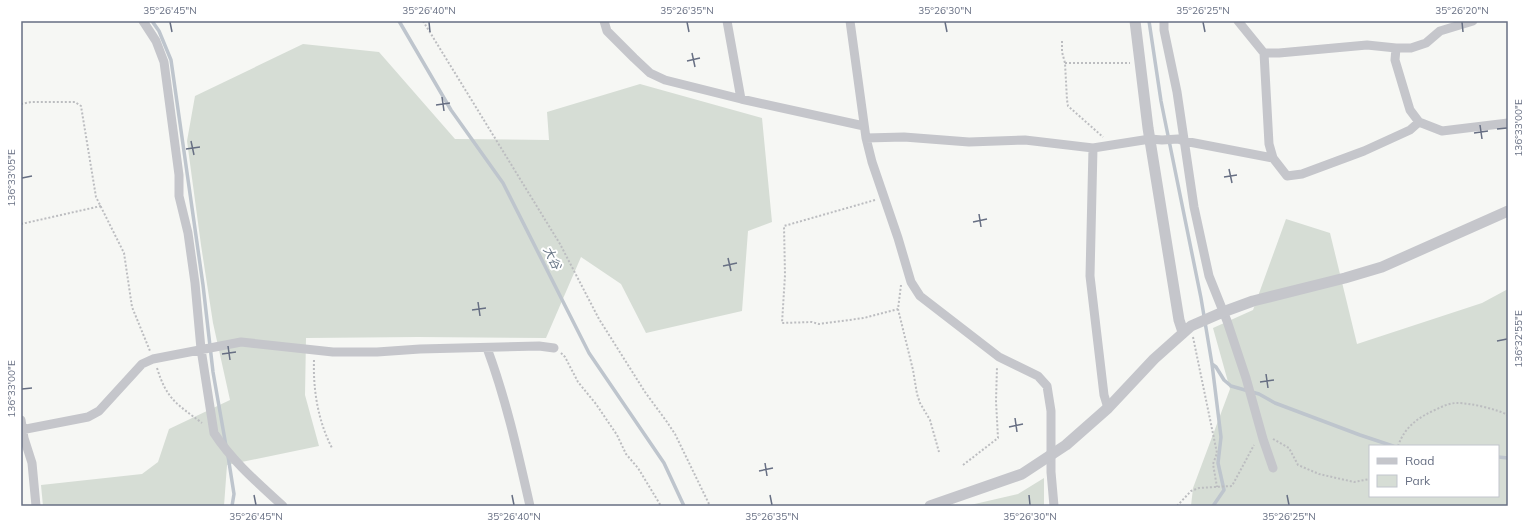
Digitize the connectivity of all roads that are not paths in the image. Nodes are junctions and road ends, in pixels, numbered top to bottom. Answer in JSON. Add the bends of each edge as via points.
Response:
{"nodes":[{"id":1,"x":143,"y":21,"type":"edge"},
{"id":2,"x":604,"y":21,"type":"edge"},
{"id":3,"x":727,"y":21,"type":"edge"},
{"id":4,"x":850,"y":21,"type":"edge"},
{"id":5,"x":1135,"y":21,"type":"edge"},
{"id":6,"x":1164,"y":21,"type":"edge"},
{"id":7,"x":1238,"y":21,"type":"edge"},
{"id":8,"x":1473,"y":21,"type":"edge"},
{"id":9,"x":1396,"y":48,"type":"junction"},
{"id":10,"x":1264,"y":53,"type":"junction"},
{"id":11,"x":741,"y":99,"type":"junction"},
{"id":12,"x":1419,"y":122,"type":"junction"},
{"id":13,"x":1508,"y":123,"type":"edge"},
{"id":14,"x":864,"y":126,"type":"junction"},
{"id":15,"x":866,"y":138,"type":"junction"},
{"id":16,"x":1150,"y":139,"type":"junction"},
{"id":17,"x":1184,"y":141,"type":"junction"},
{"id":18,"x":1093,"y":148,"type":"junction"},
{"id":19,"x":1273,"y":158,"type":"junction"},
{"id":20,"x":1508,"y":211,"type":"edge"},
{"id":21,"x":1223,"y":312,"type":"junction"},
{"id":22,"x":1187,"y":329,"type":"junction"},
{"id":23,"x":487,"y":348,"type":"junction"},
{"id":24,"x":554,"y":348,"type":"road end"},
{"id":25,"x":201,"y":349,"type":"junction"},
{"id":26,"x":1108,"y":408,"type":"junction"},
{"id":27,"x":21,"y":420,"type":"edge"},
{"id":28,"x":22,"y":430,"type":"edge"},
{"id":29,"x":1052,"y":454,"type":"junction"},
{"id":30,"x":1273,"y":468,"type":"dead end"},
{"id":31,"x":36,"y":506,"type":"edge"},
{"id":32,"x":283,"y":506,"type":"edge"},
{"id":33,"x":530,"y":506,"type":"edge"},
{"id":34,"x":930,"y":506,"type":"edge"},
{"id":35,"x":1054,"y":506,"type":"edge"}],
"edges":[{"from":1,"to":25,"type":"street","via":[[156,41],[164,62],[180,196],[195,283]]},
{"from":2,"to":11,"type":"street","via":[[607,31],[650,73],[665,80]]},
{"from":3,"to":11,"type":"street"},
{"from":4,"to":14,"type":"street"},
{"from":5,"to":16,"type":"street"},
{"from":6,"to":17,"type":"street"},
{"from":7,"to":10,"type":"street"},
{"from":8,"to":9,"type":"street","via":[[1440,31],[1426,42],[1411,48]]},
{"from":9,"to":10,"type":"street","via":[[1367,45]]},
{"from":9,"to":12,"type":"street","via":[[1395,60],[1410,110]]},
{"from":10,"to":19,"type":"street","via":[[1269,144]]},
{"from":11,"to":14,"type":"street"},
{"from":12,"to":13,"type":"street","via":[[1442,131]]},
{"from":12,"to":19,"type":"street","via":[[1410,130],[1364,151],[1302,174],[1287,176]]},
{"from":14,"to":15,"type":"street"},
{"from":15,"to":18,"type":"street","via":[[904,137],[969,142],[1025,140]]},
{"from":15,"to":29,"type":"street","via":[[911,282],[920,296],[999,357],[1038,376],[1047,386],[1051,411]]},
{"from":16,"to":17,"type":"street"},
{"from":16,"to":18,"type":"street"},
{"from":16,"to":22,"type":"street","via":[[1179,320]]},
{"from":17,"to":19,"type":"street"},
{"from":17,"to":21,"type":"street","via":[[1194,207],[1209,276]]},
{"from":18,"to":26,"type":"street","via":[[1090,276],[1104,396]]},
{"from":20,"to":21,"type":"street","via":[[1382,267],[1253,301]]},
{"from":21,"to":22,"type":"street"},
{"from":21,"to":30,"type":"street"},
{"from":22,"to":26,"type":"street","via":[[1154,359]]},
{"from":23,"to":24,"type":"street"},
{"from":23,"to":25,"type":"street","via":[[333,352],[241,342]]},
{"from":23,"to":33,"type":"street","via":[[520,459]]},
{"from":25,"to":28,"type":"street","via":[[142,364],[99,411],[88,417]]},
{"from":25,"to":32,"type":"street","via":[[214,430],[221,444],[252,478]]},
{"from":26,"to":29,"type":"street"},
{"from":27,"to":28,"type":"street"},
{"from":28,"to":31,"type":"street","via":[[32,463]]},
{"from":29,"to":34,"type":"street","via":[[1022,474]]},
{"from":29,"to":35,"type":"street"}]}
